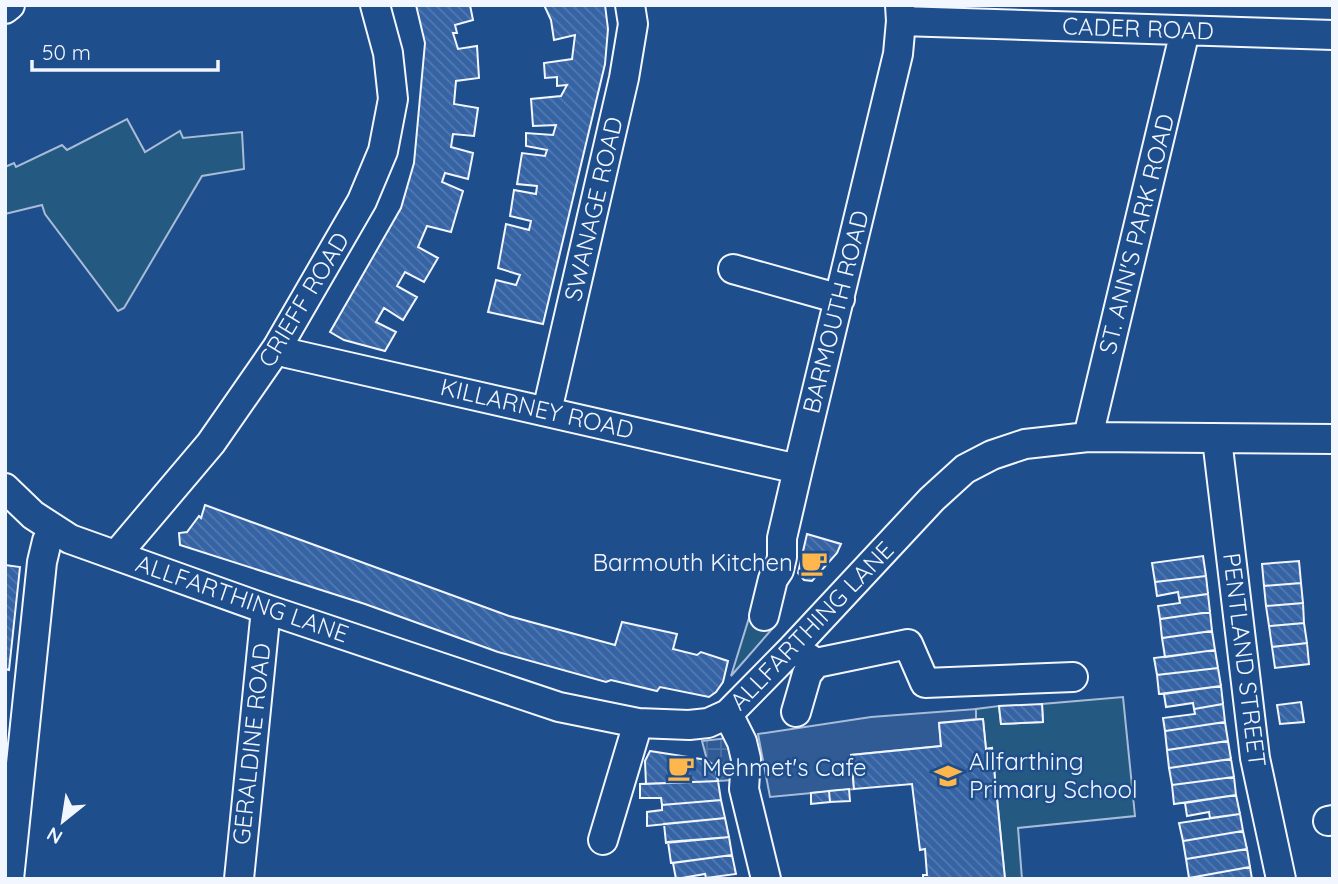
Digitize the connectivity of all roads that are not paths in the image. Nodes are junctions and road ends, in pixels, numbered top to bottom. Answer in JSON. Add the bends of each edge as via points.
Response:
{"nodes":[{"id":1,"x":10,"y":5,"type":"edge"},
{"id":2,"x":375,"y":5,"type":"edge"},
{"id":3,"x":630,"y":5,"type":"edge"},
{"id":4,"x":5,"y":9,"type":"edge"},
{"id":5,"x":901,"y":13,"type":"edge"},
{"id":6,"x":1170,"y":22,"type":"edge"},
{"id":7,"x":1333,"y":35,"type":"edge"},
{"id":8,"x":733,"y":269,"type":"dead end"},
{"id":9,"x":839,"y":299,"type":"junction"},
{"id":10,"x":277,"y":348,"type":"junction"},
{"id":11,"x":547,"y":411,"type":"junction"},
{"id":12,"x":1088,"y":437,"type":"junction"},
{"id":13,"x":1216,"y":439,"type":"junction"},
{"id":14,"x":1333,"y":439,"type":"edge"},
{"id":15,"x":798,"y":469,"type":"junction"},
{"id":16,"x":6,"y":490,"type":"edge"},
{"id":17,"x":53,"y":529,"type":"junction"},
{"id":18,"x":118,"y":556,"type":"junction"},
{"id":19,"x":266,"y":609,"type":"junction"},
{"id":20,"x":764,"y":617,"type":"dead end"},
{"id":21,"x":804,"y":655,"type":"junction"},
{"id":22,"x":1073,"y":677,"type":"dead end"},
{"id":23,"x":796,"y":712,"type":"dead end"},
{"id":24,"x":728,"y":714,"type":"junction"},
{"id":25,"x":638,"y":723,"type":"junction"},
{"id":26,"x":12,"y":788,"type":"edge"},
{"id":27,"x":603,"y":840,"type":"dead end"},
{"id":28,"x":9,"y":879,"type":"edge"},
{"id":29,"x":239,"y":879,"type":"edge"},
{"id":30,"x":766,"y":879,"type":"edge"},
{"id":31,"x":1281,"y":879,"type":"edge"}],
"edges":[{"from":1,"to":4,"type":"street"},
{"from":2,"to":10,"type":"street","name":"CRIEFF ROAD","via":[[388,53],[393,99],[383,151],[362,201]]},
{"from":3,"to":11,"type":"street","name":"SWANAGE ROAD","via":[[633,24],[624,78]]},
{"from":5,"to":6,"type":"street","name":"CADER ROAD"},
{"from":5,"to":9,"type":"street","name":"BARMOUTH ROAD","via":[[898,54]]},
{"from":6,"to":7,"type":"street","name":"CADER ROAD"},
{"from":6,"to":12,"type":"street","name":"ST. ANN'S PARK ROAD"},
{"from":8,"to":9,"type":"street"},
{"from":9,"to":15,"type":"street","name":"BARMOUTH ROAD"},
{"from":10,"to":11,"type":"street","name":"KILLARNEY ROAD"},
{"from":10,"to":18,"type":"street","name":"CRIEFF ROAD","via":[[211,443]]},
{"from":11,"to":15,"type":"street","name":"KILLARNEY ROAD"},
{"from":12,"to":13,"type":"street","name":"ALLFARTHING LANE"},
{"from":12,"to":21,"type":"street","name":"ALLFARTHING LANE","via":[[1025,444],[965,469],[932,499]]},
{"from":13,"to":14,"type":"street","name":"ALLFARTHING LANE"},
{"from":13,"to":31,"type":"street","name":"PENTLAND STREET","via":[[1255,758]]},
{"from":15,"to":20,"type":"street","name":"BARMOUTH ROAD","via":[[782,557]]},
{"from":16,"to":17,"type":"street","name":"ALLFARTHING LANE"},
{"from":17,"to":18,"type":"street","name":"ALLFARTHING LANE"},
{"from":17,"to":26,"type":"street","via":[[42,562]]},
{"from":18,"to":19,"type":"street","name":"ALLFARTHING LANE"},
{"from":19,"to":25,"type":"street","name":"ALLFARTHING LANE","via":[[559,707]]},
{"from":19,"to":29,"type":"street","name":"GERALDINE ROAD"},
{"from":21,"to":22,"type":"street","via":[[908,645],[925,683]]},
{"from":21,"to":23,"type":"street","via":[[807,674]]},
{"from":21,"to":24,"type":"street","name":"ALLFARTHING LANE"},
{"from":24,"to":25,"type":"street","name":"ALLFARTHING LANE","via":[[690,725]]},
{"from":24,"to":30,"type":"street","via":[[746,759],[744,789]]},
{"from":25,"to":27,"type":"street"},
{"from":26,"to":28,"type":"street"}]}
